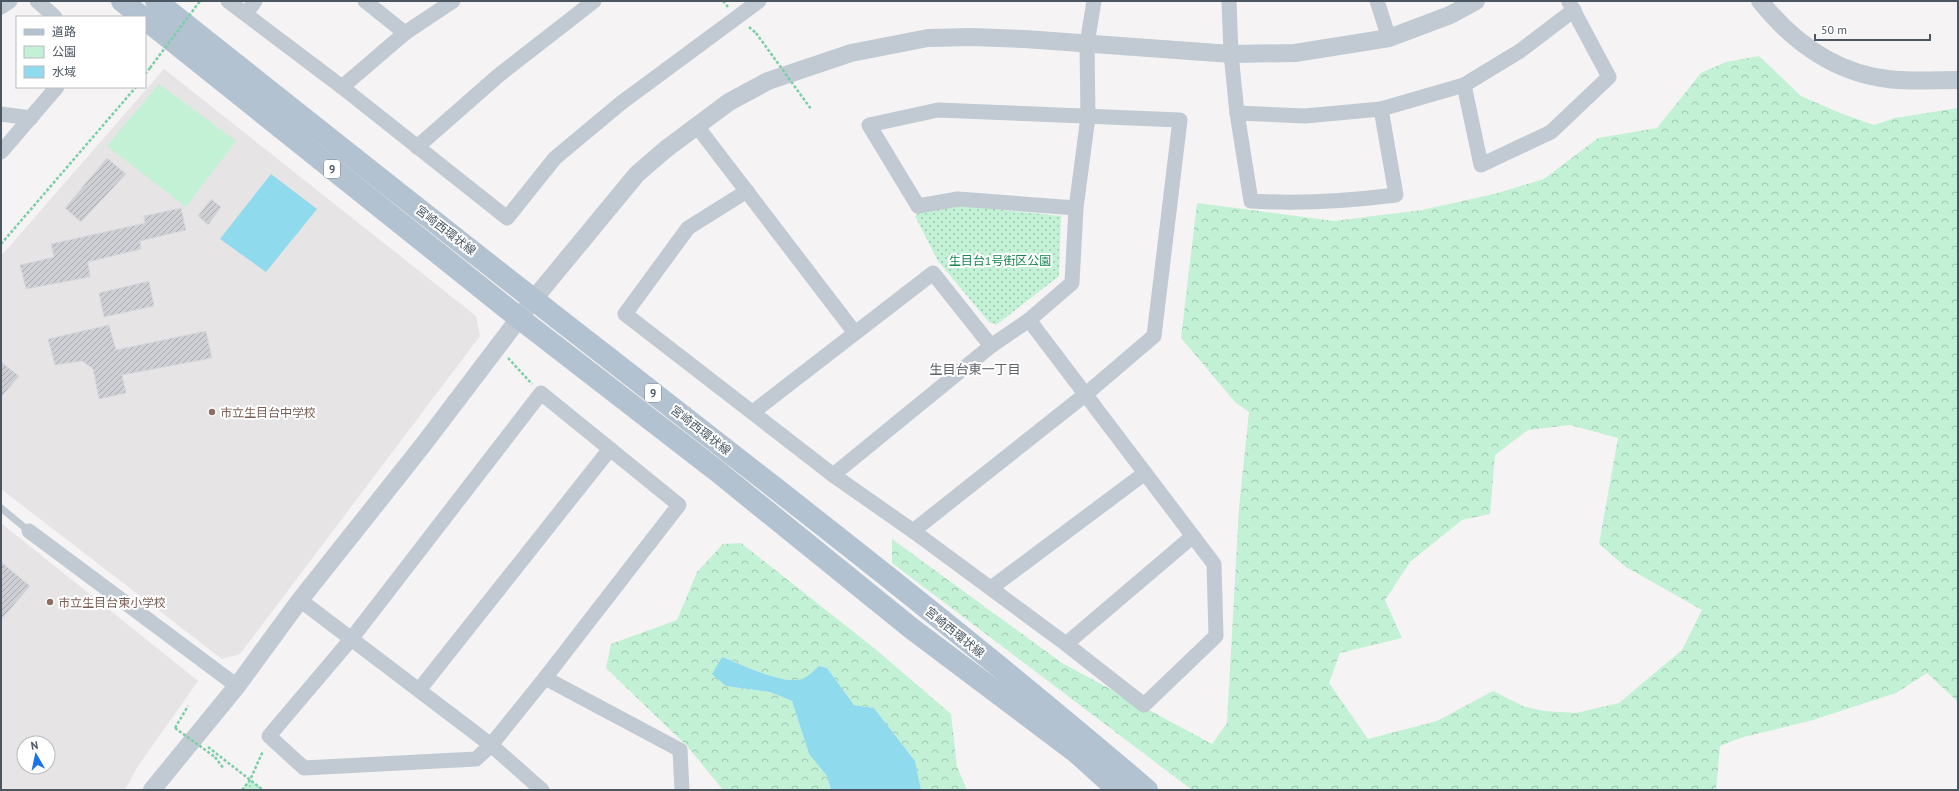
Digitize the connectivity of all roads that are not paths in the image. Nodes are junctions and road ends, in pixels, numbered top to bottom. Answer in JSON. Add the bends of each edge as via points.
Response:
{"nodes":[{"id":1,"x":10,"y":1,"type":"edge"},
{"id":2,"x":37,"y":1,"type":"edge"},
{"id":3,"x":122,"y":1,"type":"edge"},
{"id":4,"x":156,"y":1,"type":"edge"},
{"id":5,"x":228,"y":1,"type":"edge"},
{"id":6,"x":255,"y":1,"type":"edge"},
{"id":7,"x":365,"y":1,"type":"edge"},
{"id":8,"x":453,"y":1,"type":"edge"},
{"id":9,"x":594,"y":1,"type":"edge"},
{"id":10,"x":759,"y":1,"type":"edge"},
{"id":11,"x":1094,"y":1,"type":"edge"},
{"id":12,"x":1229,"y":1,"type":"edge"},
{"id":13,"x":1377,"y":1,"type":"edge"},
{"id":14,"x":1476,"y":1,"type":"edge"},
{"id":15,"x":1760,"y":1,"type":"edge"},
{"id":16,"x":1571,"y":5,"type":"edge"},
{"id":17,"x":1,"y":7,"type":"edge"},
{"id":18,"x":246,"y":14,"type":"junction"},
{"id":19,"x":54,"y":16,"type":"edge"},
{"id":20,"x":141,"y":16,"type":"edge"},
{"id":21,"x":146,"y":21,"type":"edge"},
{"id":22,"x":405,"y":33,"type":"junction"},
{"id":23,"x":1389,"y":38,"type":"junction"},
{"id":24,"x":1087,"y":44,"type":"junction"},
{"id":25,"x":1231,"y":54,"type":"junction"},
{"id":26,"x":1958,"y":80,"type":"edge"},
{"id":27,"x":1464,"y":85,"type":"junction"},
{"id":28,"x":342,"y":87,"type":"junction"},
{"id":29,"x":56,"y":88,"type":"edge"},
{"id":30,"x":1381,"y":109,"type":"junction"},
{"id":31,"x":1237,"y":113,"type":"junction"},
{"id":32,"x":1,"y":114,"type":"edge"},
{"id":33,"x":1088,"y":117,"type":"junction"},
{"id":34,"x":31,"y":118,"type":"junction"},
{"id":35,"x":696,"y":125,"type":"junction"},
{"id":36,"x":417,"y":147,"type":"junction"},
{"id":37,"x":1,"y":152,"type":"edge"},
{"id":38,"x":747,"y":191,"type":"junction"},
{"id":39,"x":1076,"y":208,"type":"junction"},
{"id":40,"x":533,"y":300,"type":"junction"},
{"id":41,"x":519,"y":318,"type":"junction"},
{"id":42,"x":1029,"y":320,"type":"junction"},
{"id":43,"x":855,"y":333,"type":"junction"},
{"id":44,"x":991,"y":346,"type":"junction"},
{"id":45,"x":1086,"y":394,"type":"junction"},
{"id":46,"x":753,"y":412,"type":"junction"},
{"id":47,"x":610,"y":449,"type":"junction"},
{"id":48,"x":1145,"y":473,"type":"junction"},
{"id":49,"x":833,"y":474,"type":"junction"},
{"id":50,"x":1,"y":508,"type":"edge"},
{"id":51,"x":913,"y":531,"type":"junction"},
{"id":52,"x":29,"y":532,"type":"joint"},
{"id":53,"x":1193,"y":536,"type":"junction"},
{"id":54,"x":991,"y":588,"type":"junction"},
{"id":55,"x":300,"y":600,"type":"junction"},
{"id":56,"x":911,"y":628,"type":"junction"},
{"id":57,"x":352,"y":638,"type":"junction"},
{"id":58,"x":1066,"y":644,"type":"junction"},
{"id":59,"x":545,"y":678,"type":"junction"},
{"id":60,"x":237,"y":686,"type":"junction"},
{"id":61,"x":418,"y":690,"type":"junction"},
{"id":62,"x":491,"y":745,"type":"junction"},
{"id":63,"x":152,"y":790,"type":"edge"},
{"id":64,"x":542,"y":790,"type":"edge"},
{"id":65,"x":682,"y":790,"type":"edge"},
{"id":66,"x":1099,"y":790,"type":"edge"},
{"id":67,"x":1118,"y":790,"type":"edge"},
{"id":68,"x":1147,"y":790,"type":"edge"}],
"edges":[{"from":1,"to":17,"type":"street"},
{"from":2,"to":19,"type":"street"},
{"from":3,"to":20,"type":"main road"},
{"from":4,"to":40,"type":"main road","name":"宮崎西環状線","number":"9"},
{"from":5,"to":18,"type":"street"},
{"from":6,"to":18,"type":"street"},
{"from":7,"to":22,"type":"street"},
{"from":8,"to":22,"type":"street"},
{"from":9,"to":36,"type":"street","via":[[499,75]]},
{"from":10,"to":36,"type":"street","via":[[621,103],[555,158],[506,218]]},
{"from":11,"to":24,"type":"street"},
{"from":12,"to":25,"type":"street"},
{"from":13,"to":23,"type":"street"},
{"from":14,"to":23,"type":"street","via":[[1450,15]]},
{"from":15,"to":26,"type":"street","via":[[1790,34],[1813,52],[1852,70],[1887,79]]},
{"from":16,"to":27,"type":"street","via":[[1520,51]]},
{"from":16,"to":27,"type":"street","via":[[1609,77],[1551,132],[1481,165]]},
{"from":18,"to":28,"type":"street"},
{"from":21,"to":41,"type":"main road","name":"宮崎西環状線","number":"9"},
{"from":22,"to":28,"type":"street"},
{"from":23,"to":25,"type":"street","via":[[1295,53]]},
{"from":24,"to":25,"type":"street"},
{"from":24,"to":33,"type":"street"},
{"from":24,"to":35,"type":"street","via":[[972,37],[936,38],[851,53],[768,81],[729,102]]},
{"from":25,"to":31,"type":"street"},
{"from":27,"to":30,"type":"street"},
{"from":28,"to":36,"type":"street"},
{"from":29,"to":34,"type":"street"},
{"from":30,"to":31,"type":"street","via":[[1305,116]]},
{"from":30,"to":31,"type":"street","via":[[1396,195],[1296,203],[1251,201]]},
{"from":32,"to":34,"type":"street"},
{"from":33,"to":39,"type":"street"},
{"from":33,"to":39,"type":"street","via":[[938,110],[869,125],[918,206],[958,199]]},
{"from":33,"to":45,"type":"street","via":[[1180,120],[1154,336]]},
{"from":34,"to":37,"type":"street"},
{"from":35,"to":38,"type":"street"},
{"from":35,"to":40,"type":"street","via":[[637,174]]},
{"from":38,"to":43,"type":"street"},
{"from":38,"to":46,"type":"street","via":[[688,228],[625,314]]},
{"from":39,"to":42,"type":"street","via":[[1072,283]]},
{"from":40,"to":41,"type":"street"},
{"from":40,"to":68,"type":"main road","name":"宮崎西環状線","number":"9","via":[[760,476],[1074,727]]},
{"from":41,"to":55,"type":"street"},
{"from":41,"to":56,"type":"main road","name":"宮崎西環状線","number":"9","via":[[717,471]]},
{"from":42,"to":44,"type":"street"},
{"from":42,"to":45,"type":"street"},
{"from":43,"to":44,"type":"street","via":[[933,273]]},
{"from":43,"to":46,"type":"street"},
{"from":44,"to":49,"type":"street"},
{"from":45,"to":48,"type":"street"},
{"from":45,"to":51,"type":"street"},
{"from":46,"to":49,"type":"street"},
{"from":47,"to":57,"type":"street","via":[[541,393]]},
{"from":47,"to":59,"type":"street","via":[[679,505]]},
{"from":47,"to":61,"type":"street"},
{"from":48,"to":53,"type":"street"},
{"from":48,"to":54,"type":"street"},
{"from":49,"to":51,"type":"street"},
{"from":50,"to":52,"type":"lane"},
{"from":51,"to":54,"type":"street"},
{"from":52,"to":60,"type":"street"},
{"from":53,"to":58,"type":"street"},
{"from":53,"to":58,"type":"street","via":[[1214,564],[1216,636],[1144,704]]},
{"from":54,"to":58,"type":"street"},
{"from":55,"to":57,"type":"street"},
{"from":55,"to":60,"type":"street"},
{"from":56,"to":66,"type":"main road","via":[[921,645]]},
{"from":56,"to":67,"type":"main road","name":"宮崎西環状線","number":"9","via":[[1076,753]]},
{"from":57,"to":61,"type":"street"},
{"from":57,"to":62,"type":"street","via":[[269,736],[304,768],[476,759]]},
{"from":59,"to":62,"type":"street"},
{"from":59,"to":65,"type":"street","via":[[680,750]]},
{"from":60,"to":63,"type":"street"},
{"from":61,"to":62,"type":"street"},
{"from":62,"to":64,"type":"street"}]}
